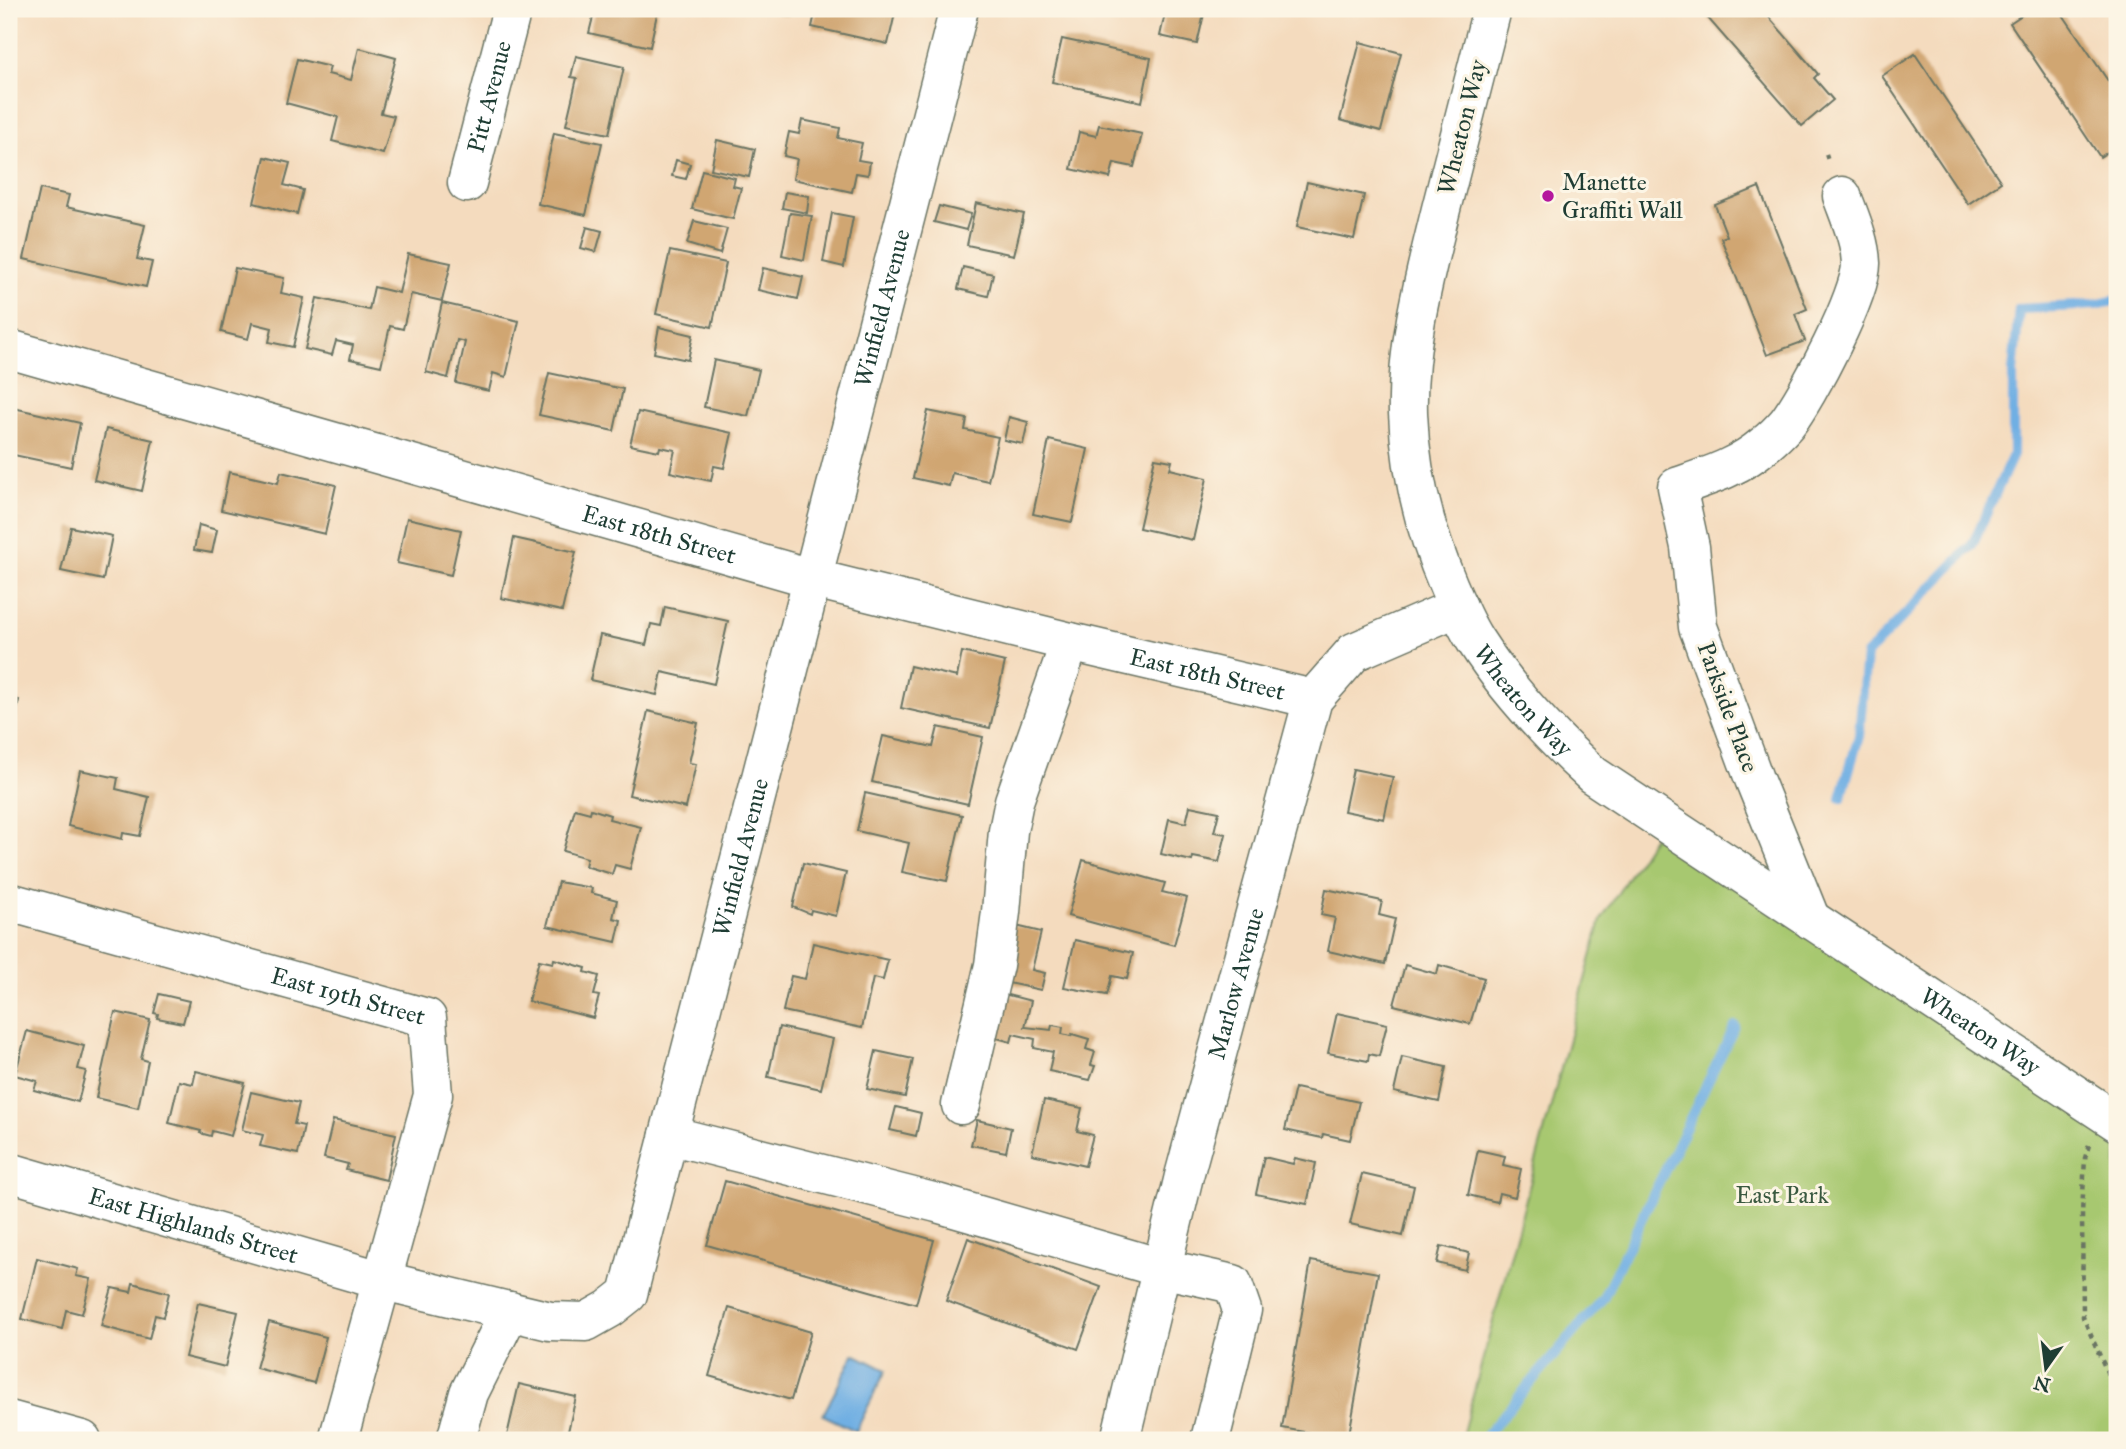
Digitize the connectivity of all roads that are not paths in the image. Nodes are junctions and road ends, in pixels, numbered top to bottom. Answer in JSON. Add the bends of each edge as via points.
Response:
{"nodes":[{"id":1,"x":512,"y":9,"type":"edge"},
{"id":2,"x":959,"y":9,"type":"edge"},
{"id":3,"x":1492,"y":9,"type":"edge"},
{"id":4,"x":467,"y":183,"type":"dead end"},
{"id":5,"x":1842,"y":196,"type":"dead end"},
{"id":6,"x":9,"y":349,"type":"edge"},
{"id":7,"x":811,"y":578,"type":"junction"},
{"id":8,"x":1458,"y":607,"type":"junction"},
{"id":9,"x":1070,"y":642,"type":"junction"},
{"id":10,"x":1313,"y":699,"type":"junction"},
{"id":11,"x":9,"y":902,"type":"edge"},
{"id":12,"x":1811,"y":919,"type":"junction"},
{"id":13,"x":961,"y":1105,"type":"dead end"},
{"id":14,"x":2104,"y":1132,"type":"edge"},
{"id":15,"x":669,"y":1135,"type":"junction"},
{"id":16,"x":9,"y":1172,"type":"edge"},
{"id":17,"x":1161,"y":1268,"type":"junction"},
{"id":18,"x":380,"y":1280,"type":"junction"},
{"id":19,"x":510,"y":1311,"type":"junction"},
{"id":20,"x":9,"y":1420,"type":"edge"},
{"id":21,"x":82,"y":1440,"type":"edge"},
{"id":22,"x":338,"y":1440,"type":"edge"},
{"id":23,"x":456,"y":1440,"type":"edge"},
{"id":24,"x":1120,"y":1440,"type":"edge"},
{"id":25,"x":1210,"y":1440,"type":"edge"}],
"edges":[{"from":1,"to":4,"type":"street","name":"Pitt Avenue"},
{"from":2,"to":7,"type":"street","name":"Winfield Avenue"},
{"from":3,"to":8,"type":"street","name":"Wheaton Way","via":[[1426,272],[1408,413],[1424,526]]},
{"from":5,"to":12,"type":"street","name":"Parkside Place","via":[[1858,245],[1858,288],[1811,382],[1787,422],[1764,446],[1737,464],[1677,487],[1693,568],[1698,627]]},
{"from":6,"to":7,"type":"street","name":"East 18th Street"},
{"from":7,"to":9,"type":"street","name":"East 18th Street"},
{"from":7,"to":15,"type":"street","name":"Winfield Avenue"},
{"from":8,"to":10,"type":"street","name":"Marlow Avenue","via":[[1354,652]]},
{"from":8,"to":12,"type":"street","name":"Wheaton Way","via":[[1475,640],[1517,696],[1593,775]]},
{"from":9,"to":10,"type":"street","name":"East 18th Street"},
{"from":9,"to":13,"type":"street","via":[[1014,801],[994,965]]},
{"from":10,"to":17,"type":"street","name":"Marlow Avenue"},
{"from":11,"to":18,"type":"street","name":"East 19th Street","via":[[427,1018],[433,1095]]},
{"from":12,"to":14,"type":"street","name":"Wheaton Way"},
{"from":15,"to":17,"type":"street","via":[[937,1203]]},
{"from":15,"to":19,"type":"street","name":"Winfield Avenue","via":[[628,1294],[586,1322],[550,1321]]},
{"from":16,"to":18,"type":"street","name":"East Highlands Street"},
{"from":17,"to":24,"type":"street","name":"Marlow Avenue"},
{"from":17,"to":25,"type":"street","via":[[1233,1284],[1242,1310]]},
{"from":18,"to":19,"type":"street","name":"Winfield Avenue"},
{"from":18,"to":22,"type":"street"},
{"from":19,"to":23,"type":"street","via":[[469,1392]]},
{"from":20,"to":21,"type":"street"}]}
